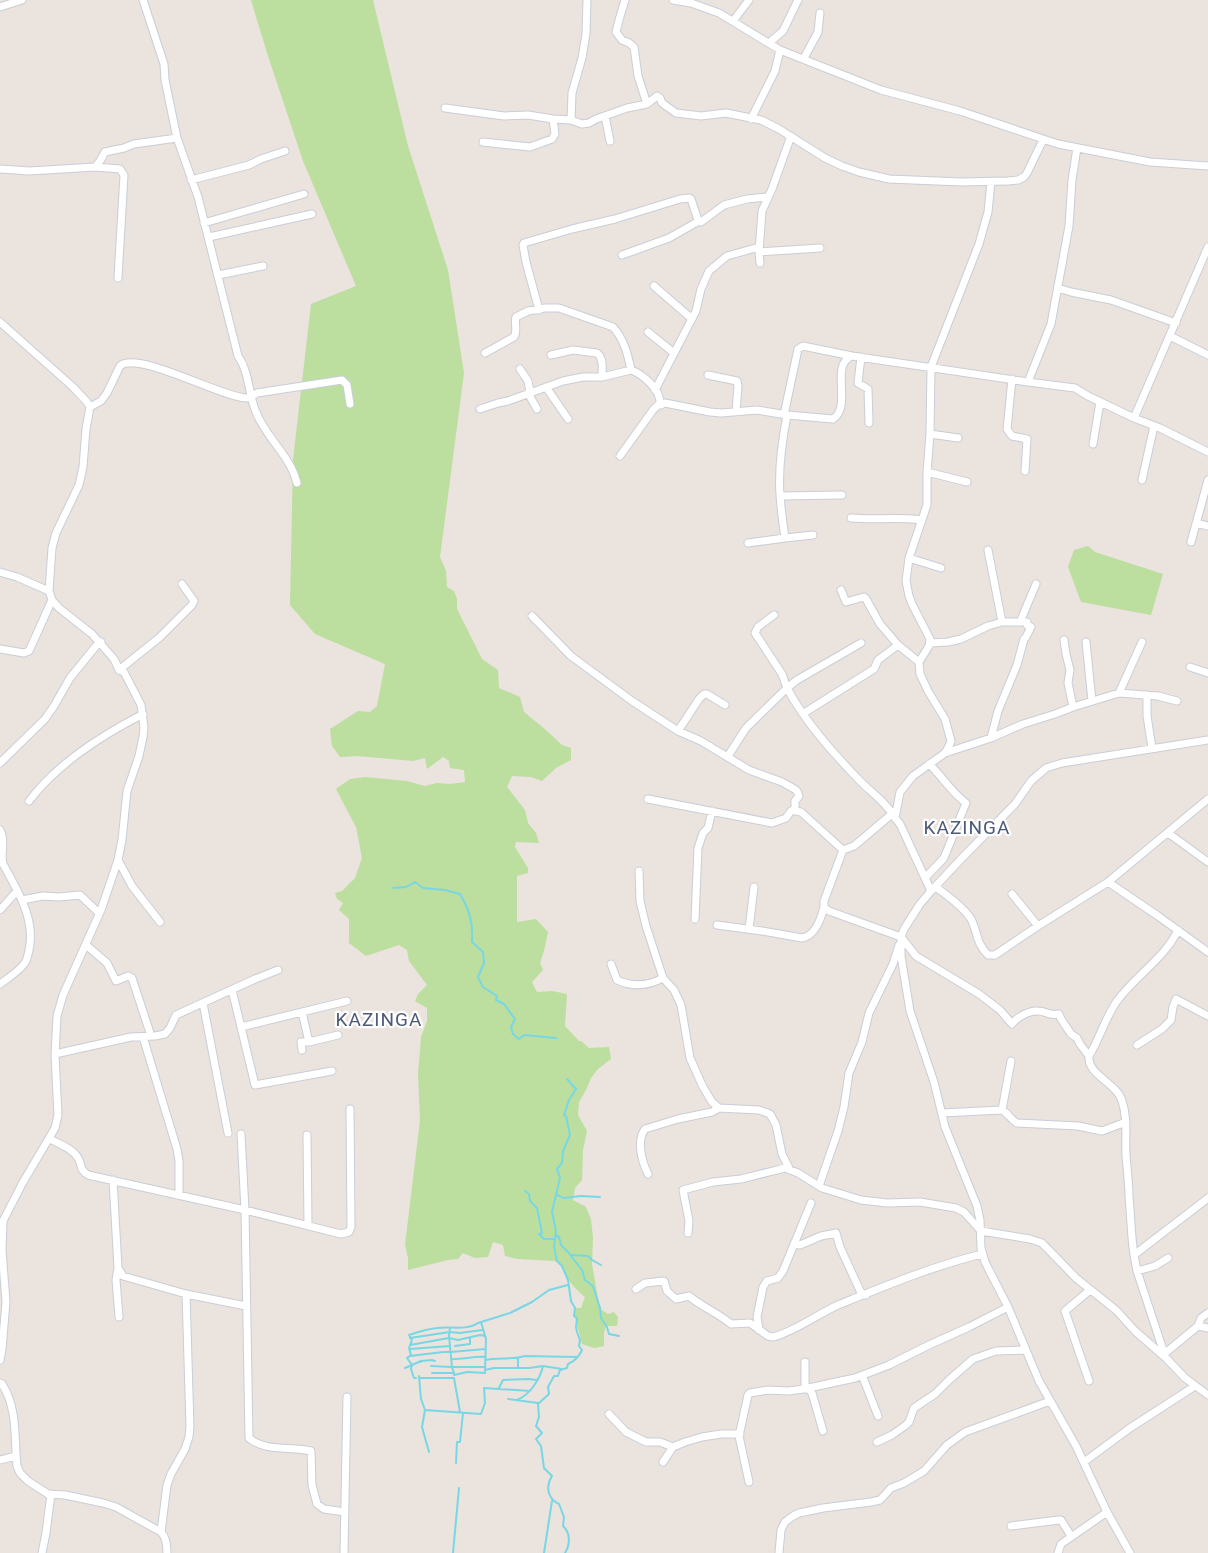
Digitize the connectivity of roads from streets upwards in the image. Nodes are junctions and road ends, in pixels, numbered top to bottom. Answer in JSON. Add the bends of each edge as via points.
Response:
{"nodes":[{"id":1,"x":22,"y":0,"type":"edge"},
{"id":2,"x":143,"y":0,"type":"edge"},
{"id":3,"x":587,"y":0,"type":"edge"},
{"id":4,"x":625,"y":0,"type":"edge"},
{"id":5,"x":673,"y":0,"type":"edge"},
{"id":6,"x":749,"y":0,"type":"edge"},
{"id":7,"x":798,"y":0,"type":"edge"},
{"id":8,"x":0,"y":7,"type":"edge"},
{"id":9,"x":820,"y":14,"type":"dead end"},
{"id":10,"x":733,"y":20,"type":"junction"},
{"id":11,"x":770,"y":42,"type":"junction"},
{"id":12,"x":780,"y":50,"type":"junction"},
{"id":13,"x":804,"y":58,"type":"junction"},
{"id":14,"x":647,"y":104,"type":"junction"},
{"id":15,"x":445,"y":108,"type":"dead end"},
{"id":16,"x":605,"y":116,"type":"junction"},
{"id":17,"x":553,"y":119,"type":"junction"},
{"id":18,"x":750,"y":119,"type":"junction"},
{"id":19,"x":571,"y":120,"type":"junction"},
{"id":20,"x":791,"y":136,"type":"junction"},
{"id":21,"x":177,"y":138,"type":"junction"},
{"id":22,"x":1042,"y":140,"type":"junction"},
{"id":23,"x":610,"y":141,"type":"dead end"},
{"id":24,"x":483,"y":142,"type":"dead end"},
{"id":25,"x":1077,"y":148,"type":"junction"},
{"id":26,"x":285,"y":151,"type":"dead end"},
{"id":27,"x":1208,"y":166,"type":"edge"},
{"id":28,"x":95,"y":167,"type":"junction"},
{"id":29,"x":0,"y":169,"type":"edge"},
{"id":30,"x":191,"y":180,"type":"junction"},
{"id":31,"x":991,"y":182,"type":"junction"},
{"id":32,"x":304,"y":194,"type":"dead end"},
{"id":33,"x":767,"y":197,"type":"junction"},
{"id":34,"x":312,"y":214,"type":"dead end"},
{"id":35,"x":699,"y":222,"type":"junction"},
{"id":36,"x":204,"y":223,"type":"junction"},
{"id":37,"x":208,"y":237,"type":"junction"},
{"id":38,"x":1208,"y":246,"type":"edge"},
{"id":39,"x":820,"y":248,"type":"dead end"},
{"id":40,"x":759,"y":249,"type":"junction"},
{"id":41,"x":622,"y":255,"type":"dead end"},
{"id":42,"x":760,"y":263,"type":"dead end"},
{"id":43,"x":263,"y":266,"type":"dead end"},
{"id":44,"x":218,"y":275,"type":"junction"},
{"id":45,"x":118,"y":278,"type":"dead end"},
{"id":46,"x":654,"y":286,"type":"dead end"},
{"id":47,"x":1058,"y":288,"type":"junction"},
{"id":48,"x":539,"y":310,"type":"junction"},
{"id":49,"x":692,"y":318,"type":"junction"},
{"id":50,"x":0,"y":322,"type":"edge"},
{"id":51,"x":1176,"y":323,"type":"junction"},
{"id":52,"x":648,"y":332,"type":"dead end"},
{"id":53,"x":1170,"y":336,"type":"junction"},
{"id":54,"x":485,"y":353,"type":"dead end"},
{"id":55,"x":674,"y":353,"type":"junction"},
{"id":56,"x":551,"y":355,"type":"dead end"},
{"id":57,"x":1208,"y":355,"type":"edge"},
{"id":58,"x":852,"y":356,"type":"junction"},
{"id":59,"x":861,"y":357,"type":"junction"},
{"id":60,"x":931,"y":367,"type":"junction"},
{"id":61,"x":520,"y":369,"type":"dead end"},
{"id":62,"x":631,"y":370,"type":"junction"},
{"id":63,"x":708,"y":375,"type":"dead end"},
{"id":64,"x":602,"y":377,"type":"junction"},
{"id":65,"x":1012,"y":379,"type":"junction"},
{"id":66,"x":1028,"y":382,"type":"junction"},
{"id":67,"x":546,"y":387,"type":"junction"},
{"id":68,"x":655,"y":390,"type":"junction"},
{"id":69,"x":529,"y":393,"type":"junction"},
{"id":70,"x":251,"y":396,"type":"junction"},
{"id":71,"x":1100,"y":402,"type":"junction"},
{"id":72,"x":350,"y":404,"type":"dead end"},
{"id":73,"x":661,"y":405,"type":"junction"},
{"id":74,"x":90,"y":407,"type":"junction"},
{"id":75,"x":480,"y":409,"type":"dead end"},
{"id":76,"x":537,"y":409,"type":"dead end"},
{"id":77,"x":736,"y":411,"type":"junction"},
{"id":78,"x":786,"y":415,"type":"junction"},
{"id":79,"x":568,"y":418,"type":"dead end"},
{"id":80,"x":1134,"y":418,"type":"junction"},
{"id":81,"x":869,"y":422,"type":"dead end"},
{"id":82,"x":1154,"y":426,"type":"junction"},
{"id":83,"x":930,"y":434,"type":"junction"},
{"id":84,"x":958,"y":438,"type":"dead end"},
{"id":85,"x":1093,"y":444,"type":"dead end"},
{"id":86,"x":1208,"y":452,"type":"edge"},
{"id":87,"x":620,"y":456,"type":"dead end"},
{"id":88,"x":1025,"y":471,"type":"dead end"},
{"id":89,"x":927,"y":472,"type":"junction"},
{"id":90,"x":1142,"y":480,"type":"dead end"},
{"id":91,"x":1208,"y":480,"type":"edge"},
{"id":92,"x":967,"y":482,"type":"dead end"},
{"id":93,"x":297,"y":484,"type":"dead end"},
{"id":94,"x":842,"y":495,"type":"dead end"},
{"id":95,"x":780,"y":496,"type":"junction"},
{"id":96,"x":851,"y":518,"type":"dead end"},
{"id":97,"x":922,"y":520,"type":"junction"},
{"id":98,"x":1196,"y":523,"type":"junction"},
{"id":99,"x":1208,"y":526,"type":"edge"},
{"id":100,"x":812,"y":535,"type":"dead end"},
{"id":101,"x":785,"y":538,"type":"junction"},
{"id":102,"x":1191,"y":542,"type":"dead end"},
{"id":103,"x":748,"y":543,"type":"dead end"},
{"id":104,"x":988,"y":550,"type":"dead end"},
{"id":105,"x":909,"y":558,"type":"junction"},
{"id":106,"x":941,"y":568,"type":"dead end"},
{"id":107,"x":0,"y":572,"type":"edge"},
{"id":108,"x":182,"y":584,"type":"dead end"},
{"id":109,"x":1036,"y":584,"type":"dead end"},
{"id":110,"x":841,"y":590,"type":"dead end"},
{"id":111,"x":49,"y":592,"type":"junction"},
{"id":112,"x":52,"y":600,"type":"junction"},
{"id":113,"x":774,"y":615,"type":"dead end"},
{"id":114,"x":532,"y":616,"type":"dead end"},
{"id":115,"x":1002,"y":622,"type":"junction"},
{"id":116,"x":1020,"y":622,"type":"junction"},
{"id":117,"x":1064,"y":640,"type":"dead end"},
{"id":118,"x":101,"y":642,"type":"junction"},
{"id":119,"x":930,"y":642,"type":"junction"},
{"id":120,"x":1086,"y":642,"type":"dead end"},
{"id":121,"x":1142,"y":642,"type":"dead end"},
{"id":122,"x":861,"y":643,"type":"dead end"},
{"id":123,"x":898,"y":645,"type":"junction"},
{"id":124,"x":0,"y":649,"type":"edge"},
{"id":125,"x":919,"y":662,"type":"junction"},
{"id":126,"x":1190,"y":667,"type":"dead end"},
{"id":127,"x":119,"y":670,"type":"junction"},
{"id":128,"x":1208,"y":673,"type":"edge"},
{"id":129,"x":787,"y":688,"type":"junction"},
{"id":130,"x":1119,"y":693,"type":"junction"},
{"id":131,"x":1147,"y":695,"type":"junction"},
{"id":132,"x":1092,"y":701,"type":"junction"},
{"id":133,"x":1177,"y":701,"type":"dead end"},
{"id":134,"x":725,"y":706,"type":"dead end"},
{"id":135,"x":1072,"y":707,"type":"junction"},
{"id":136,"x":143,"y":714,"type":"junction"},
{"id":137,"x":804,"y":714,"type":"junction"},
{"id":138,"x":678,"y":731,"type":"junction"},
{"id":139,"x":991,"y":738,"type":"junction"},
{"id":140,"x":1208,"y":740,"type":"edge"},
{"id":141,"x":1152,"y":748,"type":"junction"},
{"id":142,"x":945,"y":753,"type":"junction"},
{"id":143,"x":728,"y":756,"type":"junction"},
{"id":144,"x":0,"y":763,"type":"edge"},
{"id":145,"x":929,"y":764,"type":"junction"},
{"id":146,"x":648,"y":799,"type":"dead end"},
{"id":147,"x":1208,"y":799,"type":"edge"},
{"id":148,"x":29,"y":801,"type":"dead end"},
{"id":149,"x":794,"y":810,"type":"junction"},
{"id":150,"x":712,"y":811,"type":"junction"},
{"id":151,"x":894,"y":816,"type":"junction"},
{"id":152,"x":0,"y":830,"type":"edge"},
{"id":153,"x":1168,"y":833,"type":"junction"},
{"id":154,"x":843,"y":850,"type":"junction"},
{"id":155,"x":118,"y":860,"type":"junction"},
{"id":156,"x":1,"y":861,"type":"edge"},
{"id":157,"x":1208,"y":862,"type":"edge"},
{"id":158,"x":639,"y":871,"type":"dead end"},
{"id":159,"x":925,"y":878,"type":"junction"},
{"id":160,"x":1108,"y":882,"type":"junction"},
{"id":161,"x":754,"y":887,"type":"dead end"},
{"id":162,"x":933,"y":889,"type":"junction"},
{"id":163,"x":17,"y":891,"type":"junction"},
{"id":164,"x":1012,"y":894,"type":"dead end"},
{"id":165,"x":22,"y":900,"type":"junction"},
{"id":166,"x":824,"y":907,"type":"junction"},
{"id":167,"x":0,"y":910,"type":"edge"},
{"id":168,"x":99,"y":913,"type":"junction"},
{"id":169,"x":695,"y":919,"type":"dead end"},
{"id":170,"x":160,"y":922,"type":"dead end"},
{"id":171,"x":717,"y":925,"type":"dead end"},
{"id":172,"x":1038,"y":926,"type":"junction"},
{"id":173,"x":749,"y":929,"type":"junction"},
{"id":174,"x":1178,"y":930,"type":"junction"},
{"id":175,"x":901,"y":937,"type":"junction"},
{"id":176,"x":86,"y":945,"type":"junction"},
{"id":177,"x":1208,"y":952,"type":"edge"},
{"id":178,"x":611,"y":964,"type":"dead end"},
{"id":179,"x":278,"y":970,"type":"dead end"},
{"id":180,"x":663,"y":978,"type":"junction"},
{"id":181,"x":0,"y":984,"type":"edge"},
{"id":182,"x":232,"y":990,"type":"junction"},
{"id":183,"x":347,"y":1001,"type":"dead end"},
{"id":184,"x":203,"y":1003,"type":"junction"},
{"id":185,"x":302,"y":1012,"type":"junction"},
{"id":186,"x":1208,"y":1016,"type":"edge"},
{"id":187,"x":241,"y":1027,"type":"junction"},
{"id":188,"x":338,"y":1035,"type":"dead end"},
{"id":189,"x":151,"y":1036,"type":"junction"},
{"id":190,"x":143,"y":1037,"type":"junction"},
{"id":191,"x":1137,"y":1045,"type":"dead end"},
{"id":192,"x":55,"y":1054,"type":"junction"},
{"id":193,"x":1089,"y":1056,"type":"junction"},
{"id":194,"x":1011,"y":1061,"type":"dead end"},
{"id":195,"x":332,"y":1071,"type":"dead end"},
{"id":196,"x":719,"y":1108,"type":"junction"},
{"id":197,"x":350,"y":1109,"type":"dead end"},
{"id":198,"x":1002,"y":1110,"type":"junction"},
{"id":199,"x":942,"y":1113,"type":"junction"},
{"id":200,"x":1126,"y":1122,"type":"junction"},
{"id":201,"x":228,"y":1133,"type":"dead end"},
{"id":202,"x":241,"y":1134,"type":"dead end"},
{"id":203,"x":307,"y":1135,"type":"dead end"},
{"id":204,"x":50,"y":1139,"type":"junction"},
{"id":205,"x":790,"y":1171,"type":"junction"},
{"id":206,"x":648,"y":1174,"type":"dead end"},
{"id":207,"x":113,"y":1180,"type":"junction"},
{"id":208,"x":819,"y":1186,"type":"junction"},
{"id":209,"x":179,"y":1195,"type":"junction"},
{"id":210,"x":1208,"y":1198,"type":"edge"},
{"id":211,"x":811,"y":1204,"type":"dead end"},
{"id":212,"x":245,"y":1210,"type":"junction"},
{"id":213,"x":2,"y":1218,"type":"edge"},
{"id":214,"x":308,"y":1226,"type":"junction"},
{"id":215,"x":981,"y":1232,"type":"junction"},
{"id":216,"x":688,"y":1233,"type":"dead end"},
{"id":217,"x":794,"y":1244,"type":"junction"},
{"id":218,"x":982,"y":1254,"type":"junction"},
{"id":219,"x":1134,"y":1255,"type":"junction"},
{"id":220,"x":1168,"y":1258,"type":"dead end"},
{"id":221,"x":118,"y":1268,"type":"junction"},
{"id":222,"x":1137,"y":1271,"type":"junction"},
{"id":223,"x":636,"y":1289,"type":"dead end"},
{"id":224,"x":1090,"y":1290,"type":"junction"},
{"id":225,"x":186,"y":1294,"type":"junction"},
{"id":226,"x":866,"y":1295,"type":"junction"},
{"id":227,"x":246,"y":1306,"type":"junction"},
{"id":228,"x":1008,"y":1307,"type":"junction"},
{"id":229,"x":1208,"y":1313,"type":"edge"},
{"id":230,"x":119,"y":1316,"type":"dead end"},
{"id":231,"x":1198,"y":1326,"type":"junction"},
{"id":232,"x":1208,"y":1328,"type":"edge"},
{"id":233,"x":759,"y":1330,"type":"junction"},
{"id":234,"x":1025,"y":1350,"type":"junction"},
{"id":235,"x":1165,"y":1356,"type":"junction"},
{"id":236,"x":0,"y":1360,"type":"edge"},
{"id":237,"x":805,"y":1362,"type":"dead end"},
{"id":238,"x":862,"y":1375,"type":"junction"},
{"id":239,"x":1089,"y":1381,"type":"dead end"},
{"id":240,"x":0,"y":1384,"type":"edge"},
{"id":241,"x":1195,"y":1386,"type":"junction"},
{"id":242,"x":807,"y":1388,"type":"junction"},
{"id":243,"x":1208,"y":1395,"type":"edge"},
{"id":244,"x":347,"y":1397,"type":"dead end"},
{"id":245,"x":1050,"y":1401,"type":"junction"},
{"id":246,"x":609,"y":1414,"type":"dead end"},
{"id":247,"x":878,"y":1416,"type":"dead end"},
{"id":248,"x":823,"y":1431,"type":"dead end"},
{"id":249,"x":740,"y":1434,"type":"junction"},
{"id":250,"x":876,"y":1442,"type":"dead end"},
{"id":251,"x":673,"y":1448,"type":"junction"},
{"id":252,"x":16,"y":1456,"type":"junction"},
{"id":253,"x":0,"y":1460,"type":"edge"},
{"id":254,"x":663,"y":1462,"type":"dead end"},
{"id":255,"x":1084,"y":1462,"type":"junction"},
{"id":256,"x":749,"y":1482,"type":"dead end"},
{"id":257,"x":51,"y":1494,"type":"junction"},
{"id":258,"x":345,"y":1512,"type":"junction"},
{"id":259,"x":1107,"y":1512,"type":"junction"},
{"id":260,"x":1011,"y":1526,"type":"dead end"},
{"id":261,"x":161,"y":1532,"type":"junction"},
{"id":262,"x":1071,"y":1536,"type":"junction"},
{"id":263,"x":42,"y":1553,"type":"edge"},
{"id":264,"x":167,"y":1553,"type":"edge"},
{"id":265,"x":344,"y":1553,"type":"edge"},
{"id":266,"x":779,"y":1553,"type":"edge"},
{"id":267,"x":1058,"y":1553,"type":"edge"},
{"id":268,"x":1130,"y":1553,"type":"edge"}],
"edges":[{"from":1,"to":8,"type":"street"},
{"from":2,"to":21,"type":"street","via":[[164,64]]},
{"from":3,"to":19,"type":"street","via":[[586,34],[572,93]]},
{"from":4,"to":14,"type":"street","via":[[616,32],[634,47],[638,76]]},
{"from":5,"to":10,"type":"street","via":[[691,3]]},
{"from":6,"to":10,"type":"street"},
{"from":7,"to":11,"type":"street","via":[[783,31]]},
{"from":9,"to":13,"type":"street","via":[[818,32]]},
{"from":10,"to":11,"type":"street"},
{"from":11,"to":12,"type":"street"},
{"from":12,"to":13,"type":"street"},
{"from":12,"to":18,"type":"street","via":[[775,70]]},
{"from":13,"to":22,"type":"street","via":[[881,90],[960,111]]},
{"from":14,"to":16,"type":"street"},
{"from":14,"to":18,"type":"street","via":[[657,96],[676,113],[701,116],[726,113]]},
{"from":15,"to":17,"type":"street"},
{"from":16,"to":19,"type":"street","via":[[582,124]]},
{"from":16,"to":23,"type":"street"},
{"from":17,"to":19,"type":"street"},
{"from":17,"to":24,"type":"street","via":[[555,134],[552,139],[530,147]]},
{"from":18,"to":20,"type":"street","via":[[761,120]]},
{"from":20,"to":31,"type":"street","via":[[842,166],[889,179]]},
{"from":20,"to":33,"type":"street"},
{"from":21,"to":28,"type":"street","via":[[105,152]]},
{"from":21,"to":30,"type":"street"},
{"from":22,"to":25,"type":"street"},
{"from":22,"to":31,"type":"street","via":[[1024,177]]},
{"from":25,"to":27,"type":"street","via":[[1150,162]]},
{"from":25,"to":47,"type":"street","via":[[1069,226]]},
{"from":26,"to":30,"type":"street","via":[[249,165]]},
{"from":28,"to":29,"type":"street","via":[[29,172]]},
{"from":28,"to":45,"type":"street","via":[[120,169],[124,175]]},
{"from":30,"to":36,"type":"street"},
{"from":31,"to":60,"type":"street","via":[[982,236]]},
{"from":32,"to":36,"type":"street"},
{"from":33,"to":35,"type":"street","via":[[724,205]]},
{"from":33,"to":40,"type":"street","via":[[760,219]]},
{"from":34,"to":37,"type":"street"},
{"from":35,"to":41,"type":"street","via":[[669,238]]},
{"from":35,"to":48,"type":"street","via":[[691,199],[680,199],[524,243]]},
{"from":36,"to":37,"type":"street"},
{"from":37,"to":44,"type":"street"},
{"from":38,"to":51,"type":"street"},
{"from":39,"to":40,"type":"street"},
{"from":40,"to":42,"type":"street"},
{"from":40,"to":49,"type":"street","via":[[727,256],[709,271]]},
{"from":43,"to":44,"type":"street"},
{"from":44,"to":70,"type":"street"},
{"from":46,"to":49,"type":"street"},
{"from":47,"to":51,"type":"street","via":[[1111,300]]},
{"from":47,"to":66,"type":"street","via":[[1051,324]]},
{"from":48,"to":54,"type":"street","via":[[516,316],[514,337]]},
{"from":48,"to":62,"type":"street","via":[[559,308],[613,327],[622,341]]},
{"from":49,"to":55,"type":"street"},
{"from":50,"to":74,"type":"street","via":[[73,387]]},
{"from":51,"to":53,"type":"street"},
{"from":52,"to":55,"type":"street"},
{"from":53,"to":57,"type":"street"},
{"from":53,"to":80,"type":"street"},
{"from":55,"to":68,"type":"street"},
{"from":56,"to":64,"type":"street","via":[[573,350],[597,353],[600,355]]},
{"from":58,"to":59,"type":"street"},
{"from":58,"to":78,"type":"street","via":[[846,360],[842,370],[839,415],[830,420]]},
{"from":58,"to":78,"type":"street","via":[[803,346],[798,350]]},
{"from":59,"to":60,"type":"street"},
{"from":59,"to":81,"type":"street","via":[[858,383],[868,389]]},
{"from":60,"to":65,"type":"street"},
{"from":60,"to":83,"type":"street"},
{"from":61,"to":69,"type":"street","via":[[528,381]]},
{"from":62,"to":64,"type":"street"},
{"from":62,"to":68,"type":"street","via":[[638,372]]},
{"from":63,"to":77,"type":"street","via":[[737,381]]},
{"from":64,"to":67,"type":"street","via":[[583,377]]},
{"from":65,"to":66,"type":"street"},
{"from":65,"to":88,"type":"street","via":[[1007,429],[1012,436],[1027,439]]},
{"from":66,"to":71,"type":"street","via":[[1070,386]]},
{"from":67,"to":69,"type":"street"},
{"from":67,"to":79,"type":"street"},
{"from":68,"to":73,"type":"street"},
{"from":69,"to":75,"type":"street"},
{"from":69,"to":76,"type":"street"},
{"from":70,"to":72,"type":"street","via":[[342,380],[347,385]]},
{"from":70,"to":74,"type":"street","via":[[232,394],[129,361],[120,366],[101,401]]},
{"from":70,"to":93,"type":"street","via":[[256,414],[289,462]]},
{"from":71,"to":80,"type":"street"},
{"from":71,"to":85,"type":"street"},
{"from":73,"to":77,"type":"street","via":[[666,403],[721,413]]},
{"from":73,"to":87,"type":"street","via":[[653,410]]},
{"from":74,"to":111,"type":"street","via":[[79,485],[52,548]]},
{"from":77,"to":78,"type":"street","via":[[757,410]]},
{"from":78,"to":95,"type":"street"},
{"from":80,"to":82,"type":"street"},
{"from":82,"to":86,"type":"street"},
{"from":82,"to":90,"type":"street"},
{"from":83,"to":84,"type":"street"},
{"from":83,"to":89,"type":"street"},
{"from":89,"to":92,"type":"street"},
{"from":89,"to":97,"type":"street","via":[[927,505]]},
{"from":91,"to":98,"type":"street"},
{"from":94,"to":95,"type":"street"},
{"from":95,"to":101,"type":"street"},
{"from":96,"to":97,"type":"street"},
{"from":97,"to":105,"type":"street"},
{"from":98,"to":99,"type":"street"},
{"from":98,"to":102,"type":"street"},
{"from":100,"to":101,"type":"street"},
{"from":101,"to":103,"type":"street"},
{"from":104,"to":115,"type":"street"},
{"from":105,"to":106,"type":"street"},
{"from":105,"to":119,"type":"street","via":[[906,581],[909,596]]},
{"from":107,"to":111,"type":"street"},
{"from":108,"to":127,"type":"street","via":[[194,601],[192,605],[160,637]]},
{"from":109,"to":116,"type":"street"},
{"from":110,"to":123,"type":"street","via":[[846,602],[864,597],[880,624]]},
{"from":111,"to":112,"type":"street"},
{"from":112,"to":118,"type":"street"},
{"from":112,"to":124,"type":"street","via":[[29,651]]},
{"from":113,"to":129,"type":"street","via":[[755,632],[782,674]]},
{"from":114,"to":138,"type":"street","via":[[571,656]]},
{"from":115,"to":116,"type":"street"},
{"from":115,"to":119,"type":"street","via":[[961,639]]},
{"from":116,"to":139,"type":"street","via":[[1027,622],[1030,627]]},
{"from":117,"to":135,"type":"street"},
{"from":118,"to":127,"type":"street"},
{"from":118,"to":144,"type":"street","via":[[70,678],[45,719]]},
{"from":119,"to":125,"type":"street"},
{"from":120,"to":132,"type":"street"},
{"from":121,"to":130,"type":"street"},
{"from":122,"to":129,"type":"street"},
{"from":123,"to":125,"type":"street"},
{"from":123,"to":137,"type":"street","via":[[880,658],[874,669]]},
{"from":125,"to":142,"type":"street","via":[[920,674],[945,719],[950,735],[951,743]]},
{"from":126,"to":128,"type":"street"},
{"from":127,"to":136,"type":"street","via":[[124,672],[135,691]]},
{"from":129,"to":137,"type":"street"},
{"from":129,"to":143,"type":"street","via":[[741,734]]},
{"from":130,"to":131,"type":"street"},
{"from":130,"to":132,"type":"street"},
{"from":131,"to":133,"type":"street"},
{"from":131,"to":141,"type":"street"},
{"from":132,"to":135,"type":"street"},
{"from":134,"to":138,"type":"street","via":[[704,694]]},
{"from":135,"to":139,"type":"street"},
{"from":136,"to":148,"type":"street","via":[[76,756],[46,781]]},
{"from":136,"to":155,"type":"street","via":[[143,737],[128,791]]},
{"from":137,"to":151,"type":"street","via":[[816,732]]},
{"from":138,"to":143,"type":"street"},
{"from":139,"to":142,"type":"street"},
{"from":140,"to":141,"type":"street"},
{"from":141,"to":162,"type":"street","via":[[1046,768],[1031,781],[1016,804]]},
{"from":142,"to":145,"type":"street"},
{"from":143,"to":149,"type":"street","via":[[749,770],[796,790],[798,796]]},
{"from":145,"to":151,"type":"street","via":[[900,792]]},
{"from":145,"to":159,"type":"street","via":[[966,804],[944,858]]},
{"from":146,"to":150,"type":"street"},
{"from":147,"to":153,"type":"street"},
{"from":149,"to":150,"type":"street","via":[[781,821],[772,823]]},
{"from":149,"to":154,"type":"street","via":[[801,812]]},
{"from":150,"to":169,"type":"street","via":[[698,848]]},
{"from":151,"to":154,"type":"street","via":[[854,846]]},
{"from":151,"to":159,"type":"street"},
{"from":152,"to":156,"type":"street","via":[[3,839]]},
{"from":153,"to":157,"type":"street"},
{"from":153,"to":160,"type":"street"},
{"from":154,"to":166,"type":"street","via":[[825,896]]},
{"from":155,"to":168,"type":"street"},
{"from":155,"to":170,"type":"street","via":[[132,886]]},
{"from":156,"to":163,"type":"street"},
{"from":158,"to":180,"type":"street","via":[[642,912]]},
{"from":159,"to":162,"type":"street"},
{"from":160,"to":172,"type":"street"},
{"from":160,"to":174,"type":"street"},
{"from":161,"to":173,"type":"street"},
{"from":162,"to":172,"type":"street","via":[[954,901],[970,918],[976,938],[988,955],[995,955]]},
{"from":162,"to":175,"type":"street"},
{"from":163,"to":165,"type":"street"},
{"from":163,"to":167,"type":"street"},
{"from":164,"to":172,"type":"street"},
{"from":165,"to":168,"type":"street","via":[[80,895]]},
{"from":165,"to":181,"type":"street","via":[[31,931],[28,957],[22,967]]},
{"from":166,"to":173,"type":"street","via":[[821,918],[806,937]]},
{"from":166,"to":175,"type":"street"},
{"from":168,"to":176,"type":"street"},
{"from":171,"to":173,"type":"street"},
{"from":174,"to":177,"type":"street"},
{"from":174,"to":193,"type":"street","via":[[1164,951],[1117,1001]]},
{"from":175,"to":193,"type":"street","via":[[916,956],[979,994],[1012,1024],[1016,1018],[1038,1011],[1060,1015]]},
{"from":175,"to":199,"type":"street","via":[[910,1011]]},
{"from":175,"to":208,"type":"street","via":[[893,964],[869,1013],[862,1042],[849,1073],[838,1131]]},
{"from":176,"to":189,"type":"street","via":[[107,963],[116,981],[128,976],[132,978]]},
{"from":176,"to":192,"type":"street","via":[[57,1016]]},
{"from":178,"to":180,"type":"street","via":[[617,980],[626,983],[644,985]]},
{"from":179,"to":182,"type":"street"},
{"from":180,"to":196,"type":"street","via":[[681,1005],[693,1066],[710,1099]]},
{"from":182,"to":184,"type":"street"},
{"from":182,"to":187,"type":"street"},
{"from":183,"to":185,"type":"street"},
{"from":184,"to":189,"type":"street","via":[[176,1015],[165,1034]]},
{"from":184,"to":201,"type":"street"},
{"from":185,"to":187,"type":"street"},
{"from":185,"to":188,"type":"street","via":[[303,1045]]},
{"from":186,"to":191,"type":"street","via":[[1176,1000],[1171,1020]]},
{"from":187,"to":195,"type":"street","via":[[255,1085]]},
{"from":189,"to":190,"type":"street"},
{"from":190,"to":192,"type":"street"},
{"from":190,"to":209,"type":"street","via":[[180,1161]]},
{"from":192,"to":204,"type":"street","via":[[58,1115]]},
{"from":193,"to":200,"type":"street","via":[[1090,1066],[1120,1095]]},
{"from":194,"to":198,"type":"street"},
{"from":196,"to":205,"type":"street","via":[[759,1110],[770,1114]]},
{"from":196,"to":206,"type":"street","via":[[645,1129],[641,1148]]},
{"from":197,"to":214,"type":"street","via":[[350,1230],[341,1234]]},
{"from":198,"to":199,"type":"street"},
{"from":198,"to":200,"type":"street","via":[[1013,1121],[1024,1124],[1078,1126],[1102,1131]]},
{"from":199,"to":215,"type":"street","via":[[977,1206]]},
{"from":200,"to":219,"type":"street"},
{"from":202,"to":212,"type":"street"},
{"from":203,"to":214,"type":"street"},
{"from":204,"to":207,"type":"street","via":[[74,1153],[83,1172]]},
{"from":204,"to":213,"type":"street"},
{"from":205,"to":208,"type":"street"},
{"from":205,"to":216,"type":"street","via":[[785,1168],[772,1170],[683,1190]]},
{"from":207,"to":209,"type":"street"},
{"from":207,"to":221,"type":"street"},
{"from":208,"to":215,"type":"street","via":[[870,1202],[947,1205],[964,1212]]},
{"from":209,"to":212,"type":"street"},
{"from":210,"to":219,"type":"street"},
{"from":211,"to":217,"type":"street"},
{"from":212,"to":214,"type":"street"},
{"from":212,"to":227,"type":"street"},
{"from":213,"to":236,"type":"street","via":[[6,1302]]},
{"from":215,"to":218,"type":"street"},
{"from":215,"to":224,"type":"street","via":[[1039,1242]]},
{"from":217,"to":226,"type":"street","via":[[836,1233],[862,1294]]},
{"from":217,"to":233,"type":"street","via":[[778,1278],[763,1287],[757,1317]]},
{"from":218,"to":226,"type":"street"},
{"from":218,"to":228,"type":"street"},
{"from":219,"to":222,"type":"street"},
{"from":220,"to":222,"type":"street"},
{"from":221,"to":225,"type":"street","via":[[126,1278]]},
{"from":221,"to":230,"type":"street"},
{"from":222,"to":235,"type":"street"},
{"from":223,"to":233,"type":"street","via":[[646,1283],[664,1281],[667,1291],[676,1299],[689,1296],[731,1324],[750,1323]]},
{"from":224,"to":235,"type":"street"},
{"from":224,"to":239,"type":"street","via":[[1065,1311]]},
{"from":225,"to":227,"type":"street"},
{"from":225,"to":261,"type":"street","via":[[189,1436],[167,1485]]},
{"from":226,"to":233,"type":"street","via":[[836,1306],[777,1336],[768,1336]]},
{"from":227,"to":258,"type":"street","via":[[249,1438],[274,1447],[311,1451],[312,1485],[317,1504]]},
{"from":228,"to":234,"type":"street"},
{"from":228,"to":238,"type":"street"},
{"from":229,"to":231,"type":"street"},
{"from":231,"to":232,"type":"street"},
{"from":231,"to":235,"type":"street"},
{"from":234,"to":245,"type":"street"},
{"from":234,"to":250,"type":"street","via":[[996,1351],[973,1360],[914,1408],[906,1425]]},
{"from":235,"to":241,"type":"street"},
{"from":237,"to":242,"type":"street"},
{"from":238,"to":242,"type":"street"},
{"from":238,"to":247,"type":"street"},
{"from":240,"to":252,"type":"street","via":[[9,1395],[13,1408]]},
{"from":241,"to":243,"type":"street"},
{"from":241,"to":255,"type":"street"},
{"from":242,"to":248,"type":"street","via":[[812,1393]]},
{"from":242,"to":249,"type":"street","via":[[750,1393]]},
{"from":244,"to":258,"type":"street"},
{"from":245,"to":255,"type":"street"},
{"from":245,"to":266,"type":"street","via":[[965,1432],[947,1445],[924,1472],[891,1488],[878,1501],[823,1508],[792,1516],[781,1530]]},
{"from":246,"to":251,"type":"street","via":[[626,1432],[646,1442],[660,1442]]},
{"from":249,"to":251,"type":"street","via":[[702,1437]]},
{"from":249,"to":256,"type":"street"},
{"from":251,"to":254,"type":"street"},
{"from":252,"to":253,"type":"street"},
{"from":252,"to":257,"type":"street","via":[[23,1476]]},
{"from":255,"to":259,"type":"street"},
{"from":257,"to":261,"type":"street","via":[[90,1499],[116,1507]]},
{"from":257,"to":263,"type":"street"},
{"from":258,"to":265,"type":"street"},
{"from":259,"to":262,"type":"street"},
{"from":259,"to":268,"type":"street"},
{"from":260,"to":262,"type":"street","via":[[1061,1520]]},
{"from":261,"to":264,"type":"street"},
{"from":262,"to":267,"type":"street","via":[[1061,1544]]}]}
